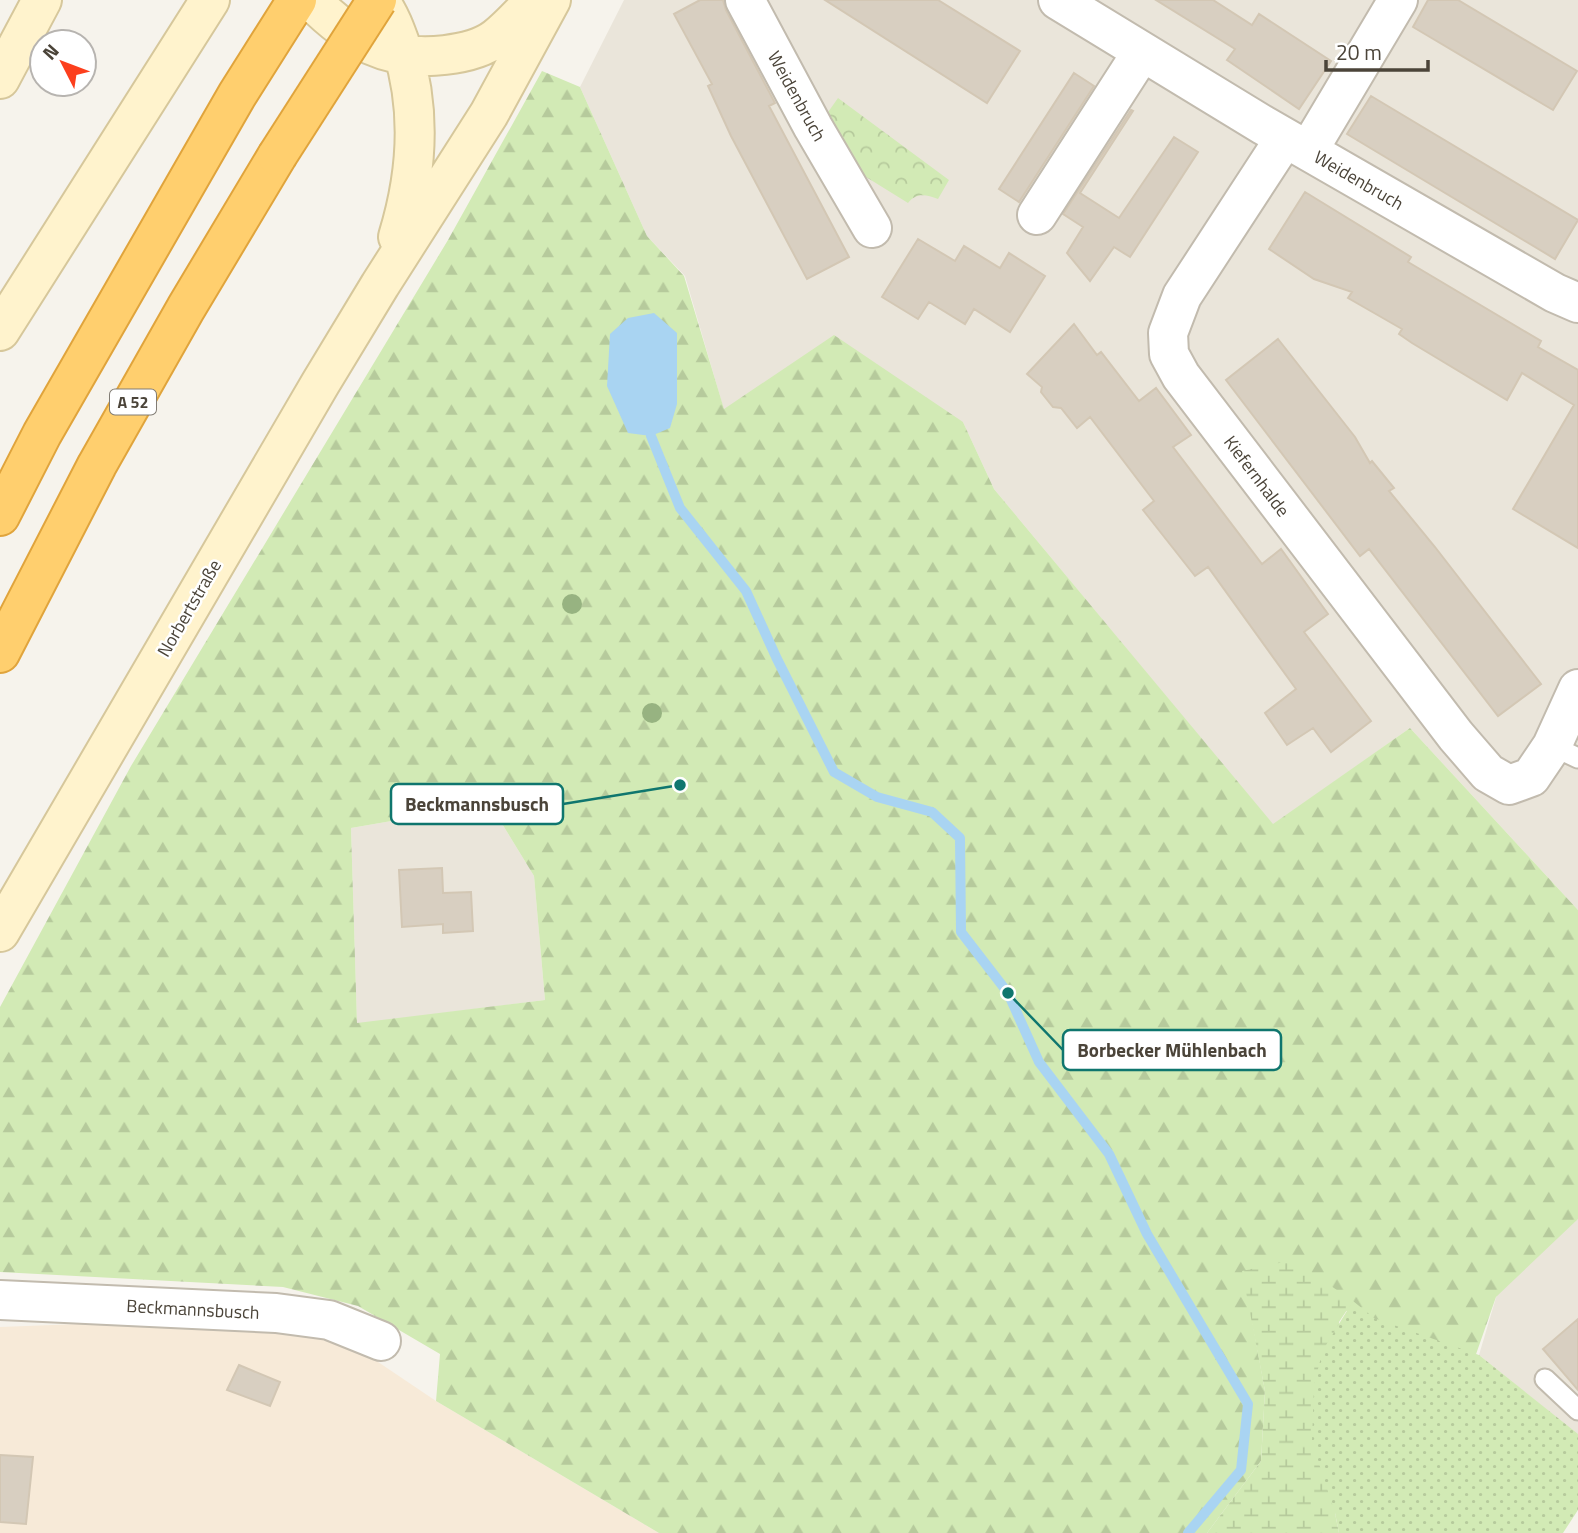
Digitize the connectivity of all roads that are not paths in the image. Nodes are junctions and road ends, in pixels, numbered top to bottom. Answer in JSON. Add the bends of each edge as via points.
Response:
{"nodes":[{"id":1,"x":42,"y":0,"type":"edge"},
{"id":2,"x":297,"y":0,"type":"edge"},
{"id":3,"x":311,"y":0,"type":"edge"},
{"id":4,"x":378,"y":0,"type":"edge"},
{"id":5,"x":535,"y":0,"type":"edge"},
{"id":6,"x":551,"y":0,"type":"edge"},
{"id":7,"x":745,"y":0,"type":"edge"},
{"id":8,"x":1058,"y":0,"type":"edge"},
{"id":9,"x":1398,"y":0,"type":"edge"},
{"id":10,"x":201,"y":14,"type":"edge"},
{"id":11,"x":1142,"y":52,"type":"junction"},
{"id":12,"x":404,"y":57,"type":"junction"},
{"id":13,"x":0,"y":79,"type":"edge"},
{"id":14,"x":1297,"y":144,"type":"junction"},
{"id":15,"x":1037,"y":215,"type":"dead end"},
{"id":16,"x":872,"y":228,"type":"dead end"},
{"id":17,"x":380,"y":285,"type":"junction"},
{"id":18,"x":1578,"y":303,"type":"edge"},
{"id":19,"x":0,"y":331,"type":"edge"},
{"id":20,"x":0,"y":516,"type":"edge"},
{"id":21,"x":0,"y":653,"type":"edge"},
{"id":22,"x":1578,"y":688,"type":"edge"},
{"id":23,"x":1565,"y":752,"type":"edge"},
{"id":24,"x":0,"y":932,"type":"edge"},
{"id":25,"x":0,"y":1300,"type":"edge"},
{"id":26,"x":381,"y":1342,"type":"dead end"},
{"id":27,"x":1545,"y":1379,"type":"dead end"},
{"id":28,"x":1578,"y":1410,"type":"edge"}],
"edges":[{"from":1,"to":13,"type":"main road"},
{"from":2,"to":20,"type":"highway","via":[[237,94]]},
{"from":3,"to":12,"type":"main road","via":[[352,36]]},
{"from":4,"to":12,"type":"main road","via":[[391,19]]},
{"from":4,"to":21,"type":"highway","number":"A 52","bridge":true,"via":[[276,156],[186,308],[97,465]]},
{"from":5,"to":12,"type":"main road","via":[[495,39],[475,48],[424,58]]},
{"from":6,"to":17,"type":"main road","via":[[480,130]]},
{"from":7,"to":16,"type":"street","name":"Weidenbruch"},
{"from":8,"to":11,"type":"street","name":"Weidenbruch"},
{"from":9,"to":14,"type":"street","name":"Kiefernhalde"},
{"from":10,"to":19,"type":"main road"},
{"from":11,"to":14,"type":"street","name":"Weidenbruch"},
{"from":11,"to":15,"type":"street"},
{"from":12,"to":17,"type":"main road","via":[[416,121],[413,178]]},
{"from":14,"to":18,"type":"street","name":"Weidenbruch"},
{"from":14,"to":23,"type":"street","name":"Kiefernhalde","via":[[1182,296],[1168,333],[1169,354],[1189,387],[1488,773],[1509,785],[1531,777]]},
{"from":17,"to":24,"type":"main road","name":"Norbertstraße"},
{"from":22,"to":23,"type":"street"},
{"from":25,"to":26,"type":"street","name":"Beckmannsbusch","via":[[276,1313],[329,1320]]},
{"from":27,"to":28,"type":"lane"}]}
